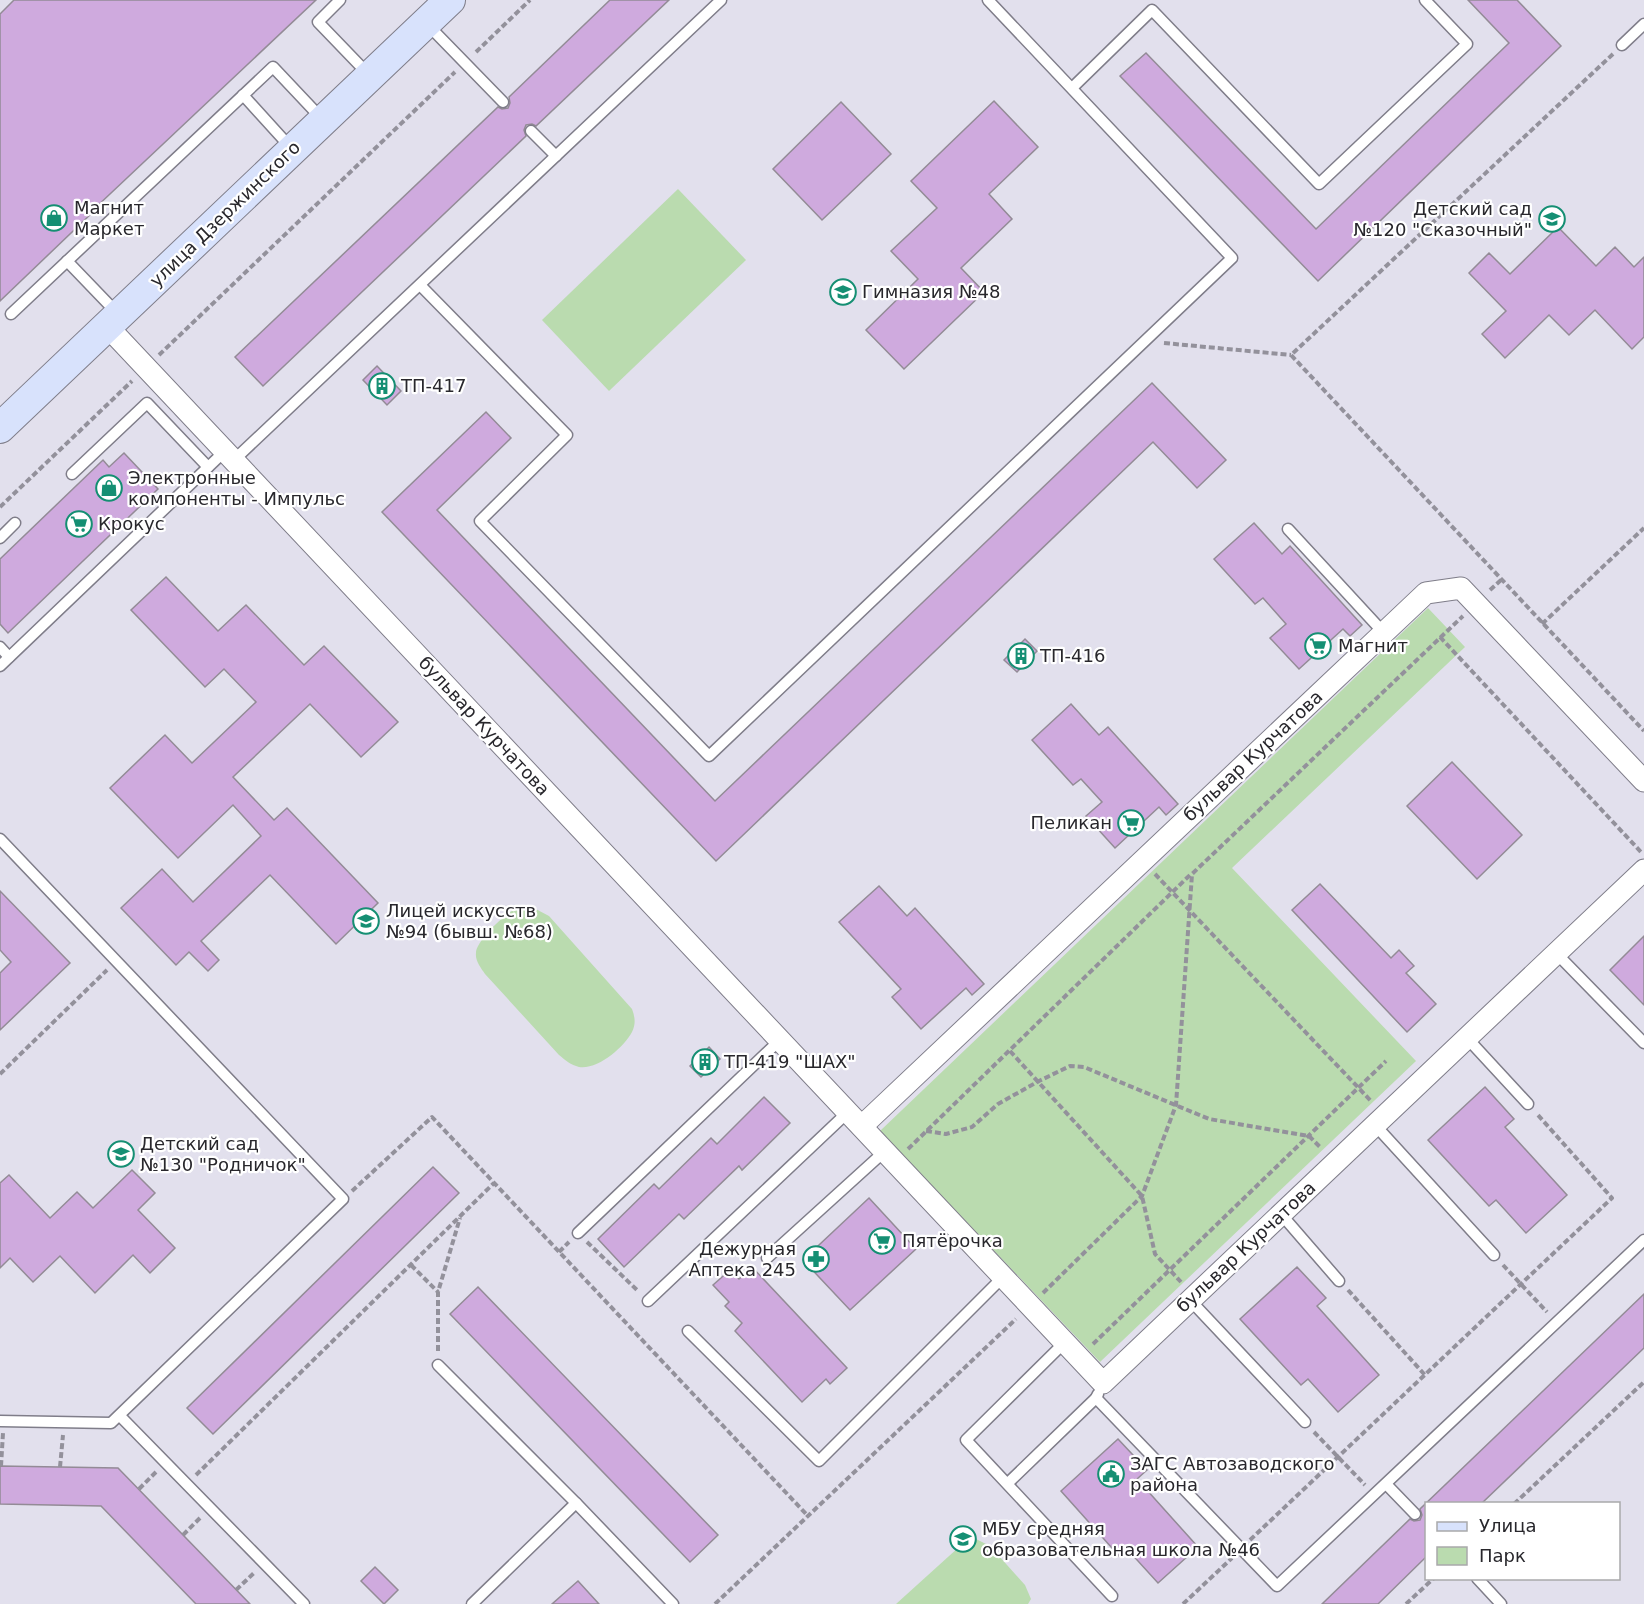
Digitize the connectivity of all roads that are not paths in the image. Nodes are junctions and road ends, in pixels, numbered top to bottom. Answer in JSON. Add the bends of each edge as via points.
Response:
{"nodes":[{"id":1,"x":340,"y":0,"type":"edge"},
{"id":2,"x":450,"y":0,"type":"edge"},
{"id":3,"x":721,"y":0,"type":"edge"},
{"id":4,"x":988,"y":0,"type":"edge"},
{"id":5,"x":1425,"y":0,"type":"edge"},
{"id":6,"x":426,"y":22,"type":"junction"},
{"id":7,"x":1644,"y":24,"type":"edge"},
{"id":8,"x":1622,"y":45,"type":"road end"},
{"id":9,"x":370,"y":76,"type":"junction"},
{"id":10,"x":1072,"y":88,"type":"junction"},
{"id":11,"x":243,"y":95,"type":"junction"},
{"id":12,"x":503,"y":102,"type":"dead end"},
{"id":13,"x":323,"y":120,"type":"junction"},
{"id":14,"x":531,"y":131,"type":"dead end"},
{"id":15,"x":292,"y":150,"type":"junction"},
{"id":16,"x":556,"y":156,"type":"junction"},
{"id":17,"x":67,"y":261,"type":"junction"},
{"id":18,"x":420,"y":285,"type":"junction"},
{"id":19,"x":11,"y":314,"type":"dead end"},
{"id":20,"x":113,"y":320,"type":"junction"},
{"id":21,"x":0,"y":428,"type":"edge"},
{"id":22,"x":230,"y":455,"type":"junction"},
{"id":23,"x":208,"y":467,"type":"junction"},
{"id":24,"x":72,"y":474,"type":"dead end"},
{"id":25,"x":15,"y":523,"type":"dead end"},
{"id":26,"x":1288,"y":528,"type":"dead end"},
{"id":27,"x":0,"y":538,"type":"edge"},
{"id":28,"x":1383,"y":632,"type":"junction"},
{"id":29,"x":0,"y":647,"type":"edge"},
{"id":30,"x":9,"y":657,"type":"junction"},
{"id":31,"x":0,"y":666,"type":"edge"},
{"id":32,"x":1644,"y":781,"type":"edge"},
{"id":33,"x":0,"y":839,"type":"edge"},
{"id":34,"x":1644,"y":870,"type":"edge"},
{"id":35,"x":1556,"y":953,"type":"junction"},
{"id":36,"x":1467,"y":1038,"type":"junction"},
{"id":37,"x":780,"y":1040,"type":"junction"},
{"id":38,"x":1644,"y":1043,"type":"edge"},
{"id":39,"x":1528,"y":1104,"type":"road end"},
{"id":40,"x":855,"y":1119,"type":"junction"},
{"id":41,"x":1380,"y":1120,"type":"junction"},
{"id":42,"x":890,"y":1156,"type":"junction"},
{"id":43,"x":1281,"y":1214,"type":"junction"},
{"id":44,"x":578,"y":1233,"type":"road end"},
{"id":45,"x":1644,"y":1240,"type":"edge"},
{"id":46,"x":1494,"y":1256,"type":"road end"},
{"id":47,"x":768,"y":1258,"type":"dead end"},
{"id":48,"x":1003,"y":1277,"type":"junction"},
{"id":49,"x":1339,"y":1281,"type":"road end"},
{"id":50,"x":1192,"y":1298,"type":"junction"},
{"id":51,"x":648,"y":1301,"type":"road end"},
{"id":52,"x":688,"y":1331,"type":"dead end"},
{"id":53,"x":1072,"y":1350,"type":"junction"},
{"id":54,"x":438,"y":1365,"type":"road end"},
{"id":55,"x":1100,"y":1390,"type":"junction"},
{"id":56,"x":120,"y":1416,"type":"junction"},
{"id":57,"x":2,"y":1421,"type":"edge"},
{"id":58,"x":1305,"y":1422,"type":"road end"},
{"id":59,"x":1008,"y":1483,"type":"junction"},
{"id":60,"x":1386,"y":1484,"type":"junction"},
{"id":61,"x":576,"y":1503,"type":"junction"},
{"id":62,"x":1415,"y":1514,"type":"dead end"},
{"id":63,"x":1479,"y":1580,"type":"edge"},
{"id":64,"x":1112,"y":1596,"type":"dead end"},
{"id":65,"x":304,"y":1604,"type":"edge"},
{"id":66,"x":472,"y":1604,"type":"edge"},
{"id":67,"x":673,"y":1604,"type":"edge"},
{"id":68,"x":1501,"y":1604,"type":"edge"}],
"edges":[{"from":1,"to":9,"type":"lane","via":[[318,22]]},
{"from":2,"to":6,"type":"main road","name":"улица Дзержинского"},
{"from":3,"to":16,"type":"lane"},
{"from":4,"to":10,"type":"lane"},
{"from":5,"to":10,"type":"lane","via":[[1467,44],[1319,184],[1152,10]]},
{"from":6,"to":9,"type":"main road","name":"улица Дзержинского"},
{"from":6,"to":12,"type":"lane"},
{"from":7,"to":8,"type":"lane"},
{"from":9,"to":13,"type":"main road","name":"улица Дзержинского"},
{"from":10,"to":18,"type":"lane","via":[[1232,258],[710,756],[480,521],[567,435]]},
{"from":11,"to":13,"type":"lane","via":[[273,67]]},
{"from":11,"to":15,"type":"lane"},
{"from":11,"to":17,"type":"lane"},
{"from":13,"to":15,"type":"main road","name":"улица Дзержинского"},
{"from":14,"to":16,"type":"lane"},
{"from":15,"to":20,"type":"main road","name":"улица Дзержинского"},
{"from":16,"to":18,"type":"lane"},
{"from":17,"to":19,"type":"lane"},
{"from":17,"to":20,"type":"lane"},
{"from":18,"to":22,"type":"lane"},
{"from":20,"to":21,"type":"main road","name":"улица Дзержинского"},
{"from":20,"to":22,"type":"street","name":"бульвар Курчатова","via":[[146,367]]},
{"from":22,"to":23,"type":"lane"},
{"from":22,"to":37,"type":"street","name":"бульвар Курчатова"},
{"from":23,"to":24,"type":"lane","via":[[147,403]]},
{"from":23,"to":30,"type":"lane"},
{"from":25,"to":27,"type":"lane"},
{"from":26,"to":28,"type":"lane"},
{"from":28,"to":32,"type":"street","name":"бульвар Курчатова","via":[[1426,593],[1461,588]]},
{"from":28,"to":40,"type":"street","name":"бульвар Курчатова","via":[[1142,861]]},
{"from":29,"to":30,"type":"lane"},
{"from":30,"to":31,"type":"lane"},
{"from":33,"to":56,"type":"lane","via":[[343,1199]]},
{"from":34,"to":35,"type":"street","name":"бульвар Курчатова"},
{"from":35,"to":36,"type":"street","name":"бульвар Курчатова"},
{"from":35,"to":38,"type":"lane"},
{"from":36,"to":39,"type":"lane"},
{"from":36,"to":41,"type":"street","name":"бульвар Курчатова"},
{"from":37,"to":40,"type":"street","name":"бульвар Курчатова"},
{"from":37,"to":44,"type":"lane"},
{"from":40,"to":42,"type":"street","name":"бульвар Курчатова"},
{"from":40,"to":51,"type":"lane"},
{"from":41,"to":43,"type":"street","name":"бульвар Курчатова"},
{"from":41,"to":46,"type":"lane"},
{"from":42,"to":47,"type":"lane"},
{"from":42,"to":48,"type":"street","name":"бульвар Курчатова"},
{"from":43,"to":49,"type":"lane"},
{"from":43,"to":50,"type":"street","name":"бульвар Курчатова"},
{"from":45,"to":60,"type":"lane"},
{"from":48,"to":52,"type":"lane","via":[[819,1461]]},
{"from":48,"to":53,"type":"street","name":"бульвар Курчатова"},
{"from":50,"to":55,"type":"street","name":"бульвар Курчатова"},
{"from":50,"to":58,"type":"lane"},
{"from":53,"to":55,"type":"street","name":"бульвар Курчатова"},
{"from":53,"to":59,"type":"lane","via":[[966,1440]]},
{"from":54,"to":61,"type":"lane"},
{"from":55,"to":59,"type":"lane"},
{"from":55,"to":60,"type":"lane","via":[[1277,1586]]},
{"from":56,"to":57,"type":"lane","via":[[111,1423]]},
{"from":56,"to":65,"type":"lane"},
{"from":59,"to":64,"type":"lane"},
{"from":60,"to":62,"type":"lane"},
{"from":61,"to":66,"type":"lane"},
{"from":61,"to":67,"type":"lane"},
{"from":63,"to":68,"type":"lane"}]}
